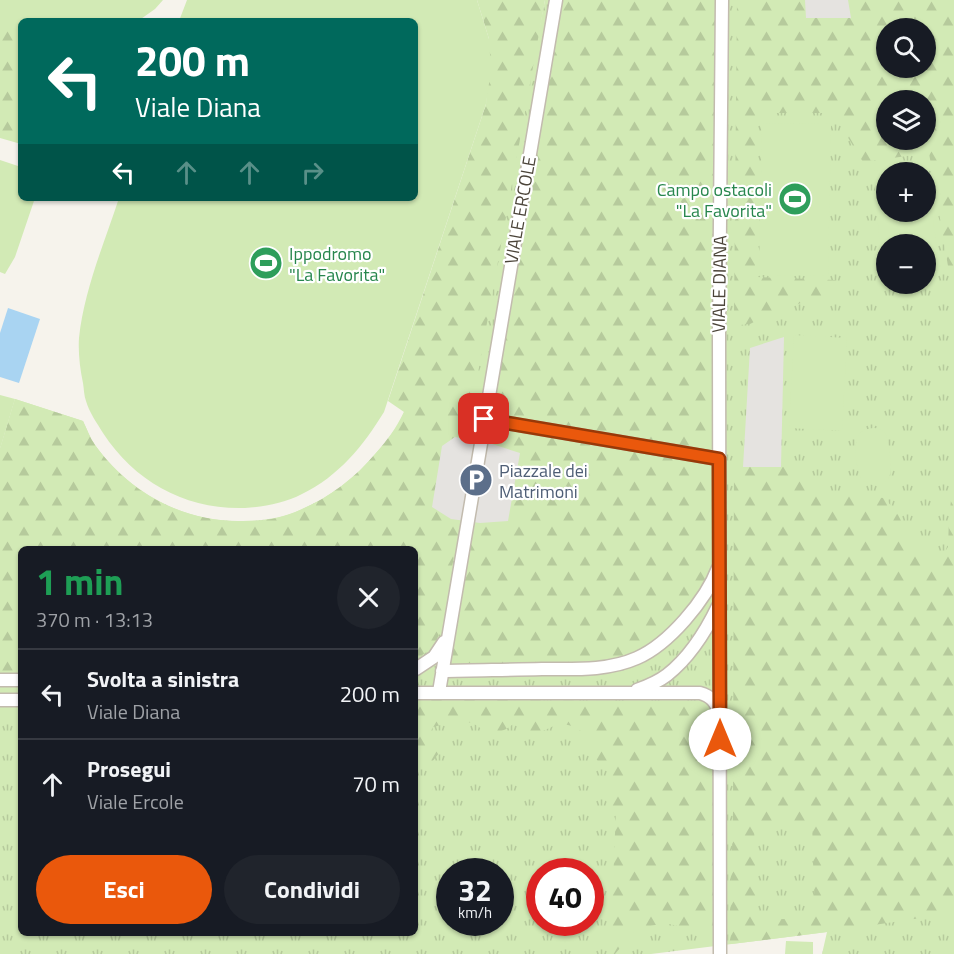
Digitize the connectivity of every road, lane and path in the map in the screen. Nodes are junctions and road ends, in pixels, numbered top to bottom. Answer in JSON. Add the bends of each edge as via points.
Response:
{"nodes":[{"id":1,"x":556,"y":0,"type":"edge"},
{"id":2,"x":722,"y":0,"type":"edge"},
{"id":3,"x":484,"y":419,"type":"junction"},
{"id":4,"x":719,"y":459,"type":"junction"},
{"id":5,"x":720,"y":565,"type":"junction"},
{"id":6,"x":720,"y":602,"type":"junction"},
{"id":7,"x":447,"y":635,"type":"junction"},
{"id":8,"x":418,"y":668,"type":"edge"},
{"id":9,"x":442,"y":671,"type":"junction"},
{"id":10,"x":0,"y":680,"type":"edge"},
{"id":11,"x":18,"y":680,"type":"edge"},
{"id":12,"x":439,"y":692,"type":"junction"},
{"id":13,"x":418,"y":693,"type":"edge"},
{"id":14,"x":631,"y":693,"type":"junction"},
{"id":15,"x":18,"y":699,"type":"edge"},
{"id":16,"x":0,"y":700,"type":"edge"},
{"id":17,"x":720,"y":716,"type":"junction"},
{"id":18,"x":720,"y":954,"type":"edge"}],
"edges":[{"from":1,"to":3,"type":"street","name":"VIALE ERCOLE"},
{"from":2,"to":4,"type":"street","name":"VIALE DIANA"},
{"from":3,"to":4,"type":"street"},
{"from":3,"to":7,"type":"street","name":"VIALE ERCOLE"},
{"from":4,"to":5,"type":"street","name":"VIALE DIANA"},
{"from":5,"to":6,"type":"street","name":"VIALE DIANA"},
{"from":5,"to":9,"type":"street","name":"VIALE DIANA","via":[[705,593],[674,632],[635,659],[609,667],[582,669]]},
{"from":6,"to":14,"type":"street","name":"VIALE DIANA","via":[[702,636],[679,664],[653,684]]},
{"from":6,"to":17,"type":"street","name":"VIALE DIANA"},
{"from":7,"to":8,"type":"street","via":[[434,657]]},
{"from":7,"to":9,"type":"street","name":"VIALE ERCOLE"},
{"from":9,"to":12,"type":"street","name":"VIALE ERCOLE"},
{"from":10,"to":11,"type":"street"},
{"from":12,"to":13,"type":"street","name":"VIALE DIANA"},
{"from":12,"to":14,"type":"street","name":"VIALE DIANA"},
{"from":14,"to":17,"type":"street","name":"VIALE DIANA","via":[[706,694]]},
{"from":15,"to":16,"type":"street"},
{"from":17,"to":18,"type":"street"}]}
